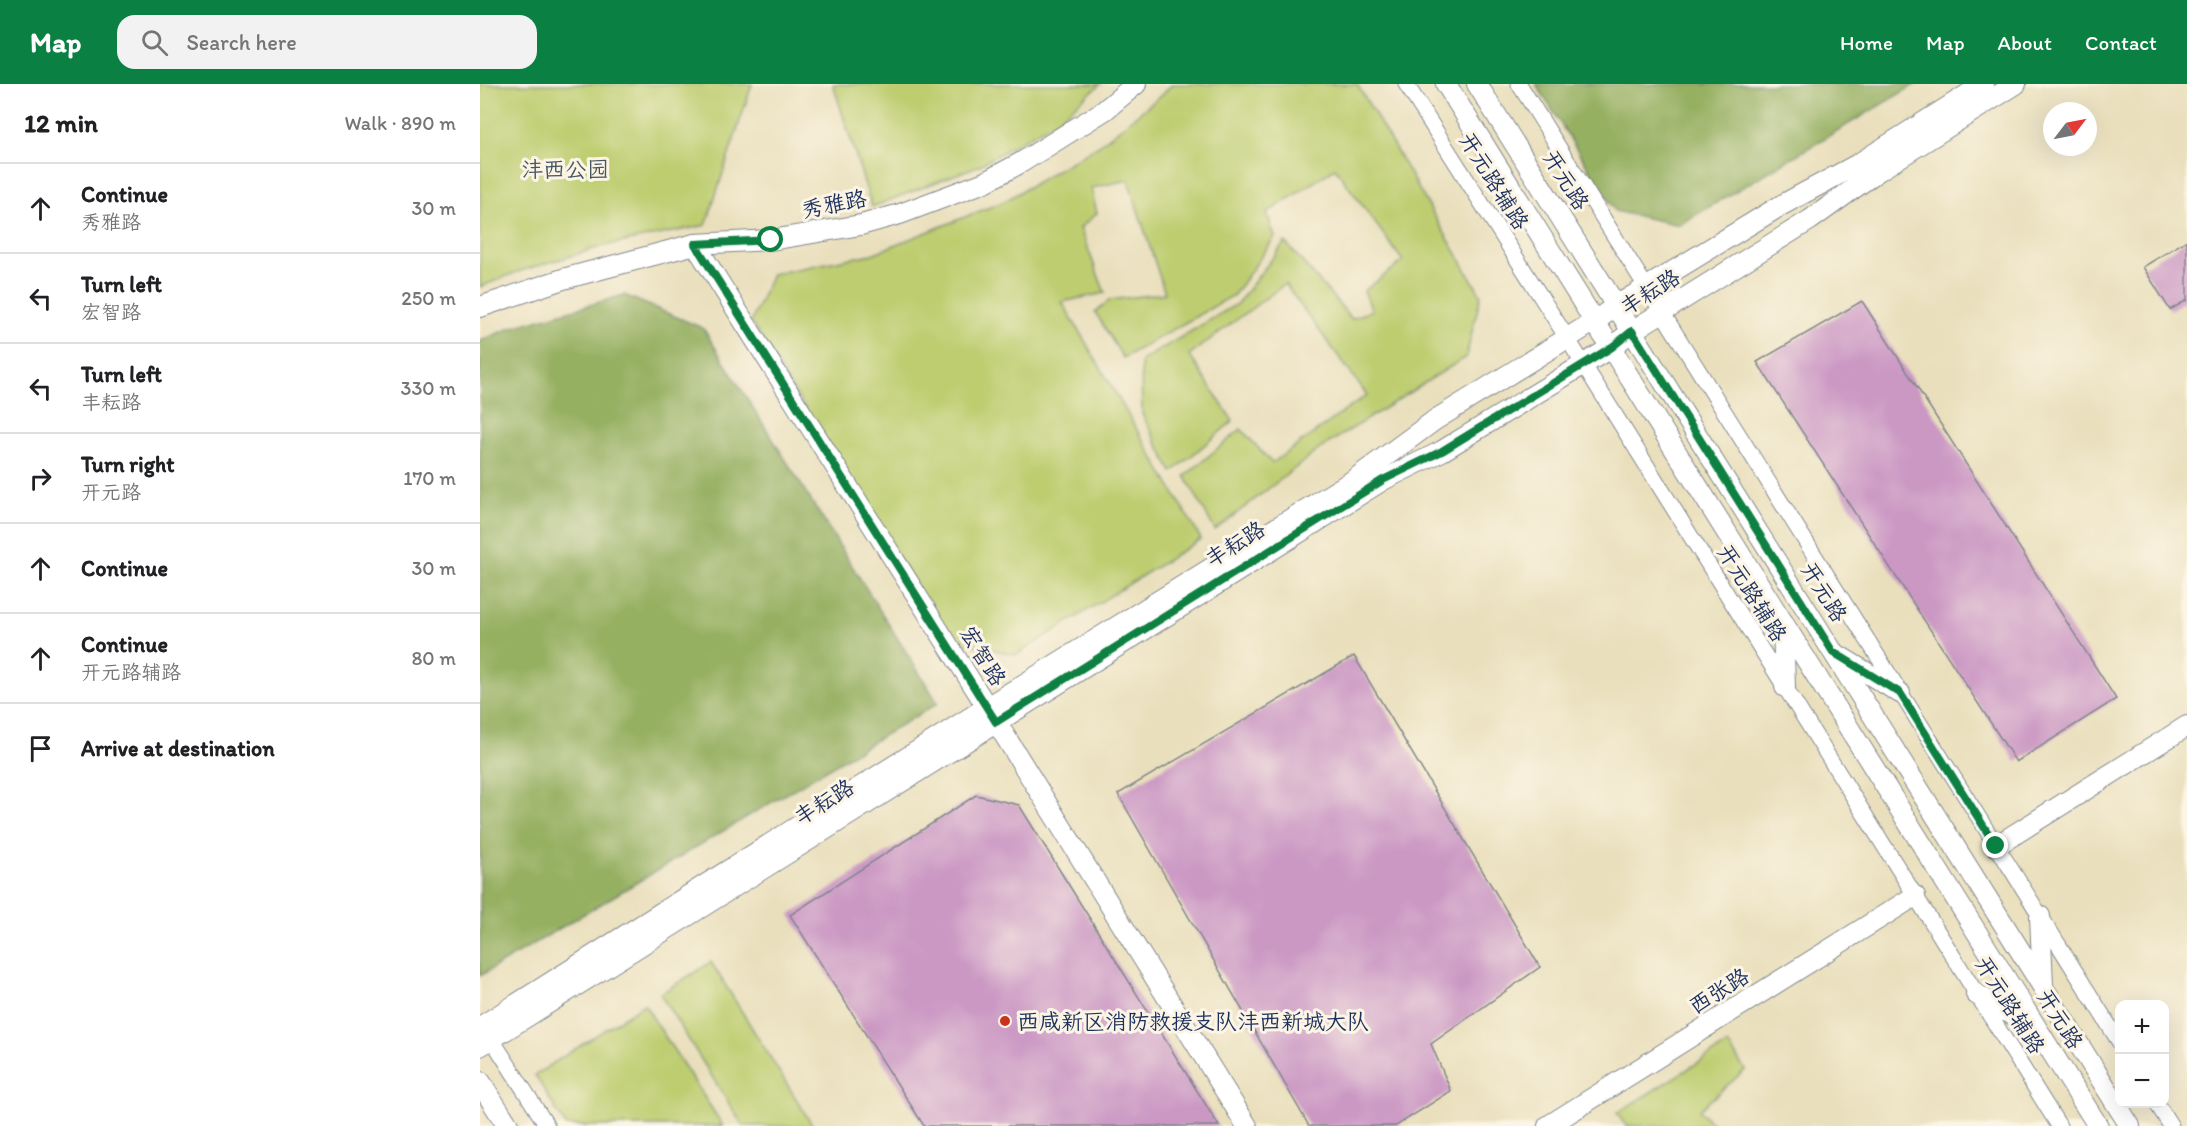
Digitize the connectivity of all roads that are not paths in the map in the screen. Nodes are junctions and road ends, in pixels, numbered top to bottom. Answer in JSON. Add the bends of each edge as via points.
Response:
{"nodes":[{"id":1,"x":1136,"y":84,"type":"edge"},
{"id":2,"x":1406,"y":84,"type":"edge"},
{"id":3,"x":1446,"y":84,"type":"edge"},
{"id":4,"x":1477,"y":84,"type":"edge"},
{"id":5,"x":1519,"y":84,"type":"edge"},
{"id":6,"x":1984,"y":84,"type":"edge"},
{"id":7,"x":2016,"y":84,"type":"edge"},
{"id":8,"x":695,"y":244,"type":"junction"},
{"id":9,"x":1646,"y":287,"type":"junction"},
{"id":10,"x":1616,"y":306,"type":"junction"},
{"id":11,"x":480,"y":307,"type":"edge"},
{"id":12,"x":1662,"y":313,"type":"junction"},
{"id":13,"x":1595,"y":321,"type":"junction"},
{"id":14,"x":1632,"y":331,"type":"junction"},
{"id":15,"x":1567,"y":338,"type":"junction"},
{"id":16,"x":1612,"y":347,"type":"junction"},
{"id":17,"x":1583,"y":364,"type":"junction"},
{"id":18,"x":1782,"y":620,"type":"junction"},
{"id":19,"x":1833,"y":652,"type":"junction"},
{"id":20,"x":1785,"y":687,"type":"junction"},
{"id":21,"x":1900,"y":693,"type":"junction"},
{"id":22,"x":992,"y":715,"type":"junction"},
{"id":23,"x":2187,"y":726,"type":"edge"},
{"id":24,"x":1996,"y":846,"type":"junction"},
{"id":25,"x":1915,"y":896,"type":"junction"},
{"id":26,"x":2040,"y":916,"type":"junction"},
{"id":27,"x":2043,"y":988,"type":"junction"},
{"id":28,"x":1976,"y":994,"type":"junction"},
{"id":29,"x":2038,"y":1029,"type":"junction"},
{"id":30,"x":483,"y":1031,"type":"edge"},
{"id":31,"x":2115,"y":1035,"type":"edge"},
{"id":32,"x":480,"y":1082,"type":"edge"},
{"id":33,"x":2160,"y":1108,"type":"edge"},
{"id":34,"x":508,"y":1126,"type":"edge"},
{"id":35,"x":547,"y":1126,"type":"edge"},
{"id":36,"x":1247,"y":1126,"type":"edge"},
{"id":37,"x":1548,"y":1126,"type":"edge"},
{"id":38,"x":2059,"y":1126,"type":"edge"},
{"id":39,"x":2098,"y":1126,"type":"edge"},
{"id":40,"x":2130,"y":1126,"type":"edge"},
{"id":41,"x":2171,"y":1126,"type":"edge"}],
"edges":[{"from":1,"to":8,"type":"street","name":"秀雅路","via":[[1105,110],[1042,150],[985,182],[950,196],[861,225],[771,240]]},
{"from":2,"to":15,"type":"street","name":"开元路辅路"},
{"from":3,"to":13,"type":"street","name":"开元路"},
{"from":4,"to":10,"type":"street","name":"开元路"},
{"from":5,"to":9,"type":"street"},
{"from":6,"to":9,"type":"street","name":"丰耘路","via":[[1858,164]]},
{"from":7,"to":12,"type":"street","name":"丰耘路"},
{"from":8,"to":11,"type":"street","name":"秀雅路","via":[[563,279]]},
{"from":8,"to":22,"type":"street","name":"宏智路"},
{"from":9,"to":10,"type":"street","name":"丰耘路"},
{"from":9,"to":12,"type":"street"},
{"from":10,"to":13,"type":"street","name":"丰耘路"},
{"from":10,"to":14,"type":"street","name":"开元路"},
{"from":12,"to":14,"type":"street","name":"丰耘路"},
{"from":12,"to":21,"type":"street"},
{"from":13,"to":15,"type":"street","name":"丰耘路"},
{"from":13,"to":16,"type":"street","name":"开元路"},
{"from":14,"to":16,"type":"street","name":"丰耘路"},
{"from":14,"to":19,"type":"street","name":"开元路"},
{"from":15,"to":17,"type":"street","name":"开元路辅路"},
{"from":15,"to":22,"type":"street","name":"丰耘路","via":[[1435,420],[1352,481]]},
{"from":16,"to":17,"type":"street","name":"丰耘路"},
{"from":16,"to":18,"type":"street","name":"开元路"},
{"from":17,"to":20,"type":"street","name":"开元路辅路"},
{"from":17,"to":22,"type":"street","name":"丰耘路"},
{"from":18,"to":20,"type":"street"},
{"from":18,"to":29,"type":"street","name":"开元路"},
{"from":19,"to":21,"type":"street"},
{"from":19,"to":27,"type":"street","name":"开元路"},
{"from":20,"to":25,"type":"street","name":"开元路辅路"},
{"from":21,"to":24,"type":"street"},
{"from":22,"to":30,"type":"street","name":"丰耘路"},
{"from":22,"to":36,"type":"street","name":"宏智路"},
{"from":23,"to":24,"type":"street"},
{"from":24,"to":26,"type":"street"},
{"from":25,"to":28,"type":"street","name":"开元路辅路"},
{"from":25,"to":37,"type":"street","name":"西张路"},
{"from":26,"to":27,"type":"street"},
{"from":26,"to":31,"type":"street"},
{"from":27,"to":40,"type":"street","name":"开元路"},
{"from":28,"to":29,"type":"street"},
{"from":28,"to":38,"type":"street","name":"开元路辅路"},
{"from":29,"to":39,"type":"street","name":"开元路"},
{"from":30,"to":35,"type":"street"},
{"from":32,"to":34,"type":"main road"},
{"from":33,"to":41,"type":"street"}]}
